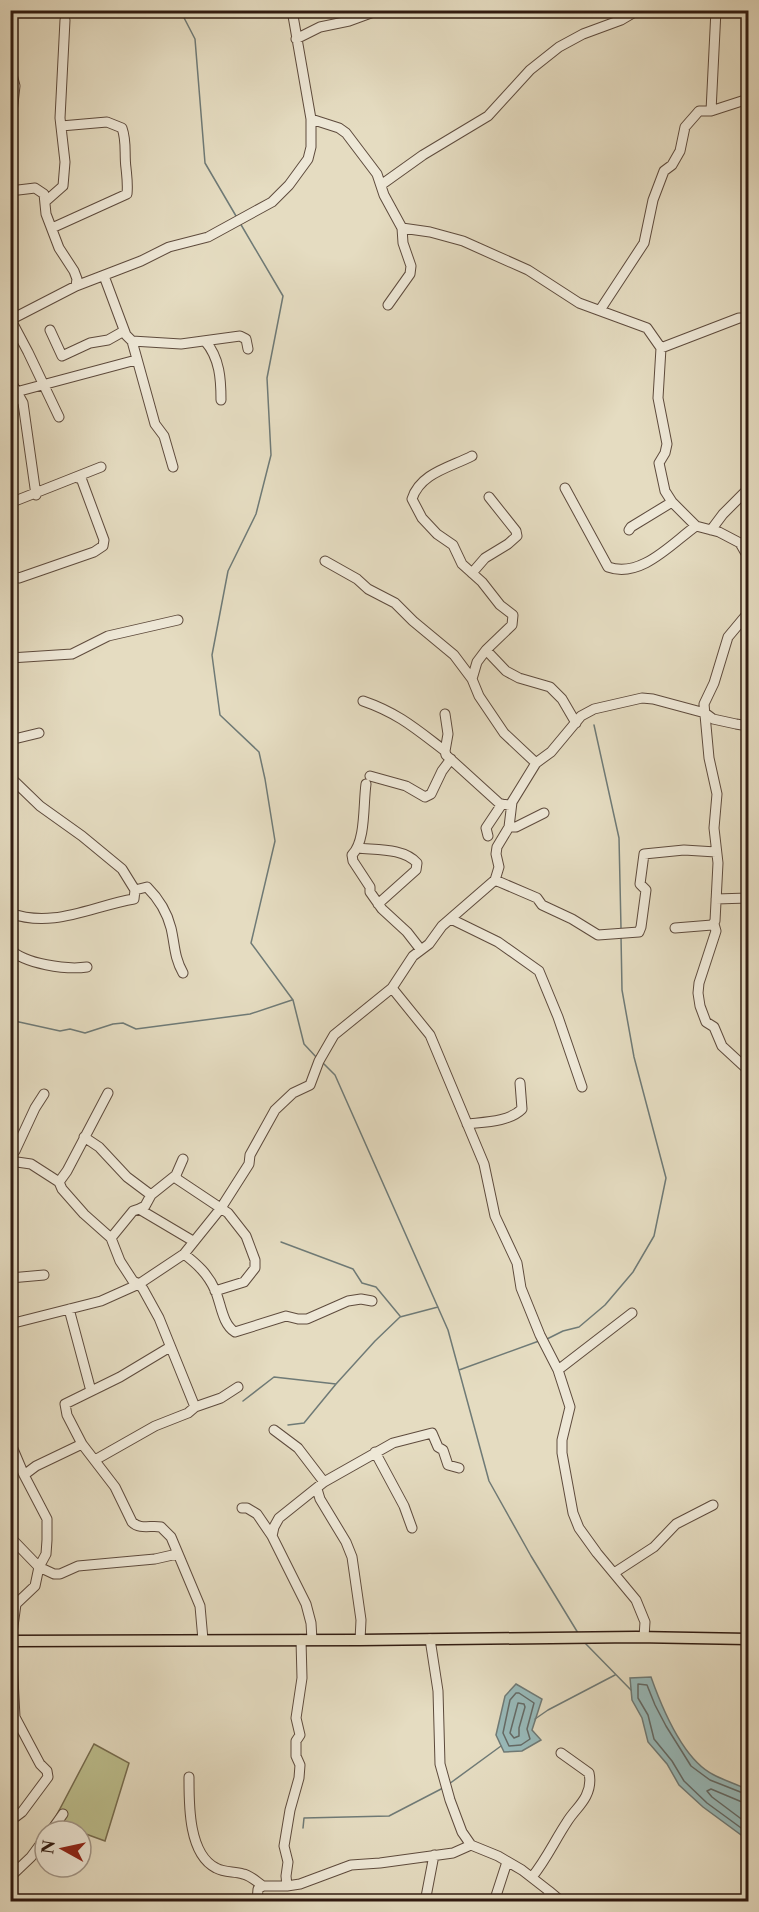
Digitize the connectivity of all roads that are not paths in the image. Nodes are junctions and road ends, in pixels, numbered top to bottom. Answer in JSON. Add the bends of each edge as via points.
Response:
{"nodes":[{"id":1,"x":291,"y":10,"type":"edge"},
{"id":2,"x":379,"y":10,"type":"edge"},
{"id":3,"x":638,"y":10,"type":"edge"},
{"id":4,"x":716,"y":10,"type":"edge"},
{"id":5,"x":65,"y":20,"type":"dead end"},
{"id":6,"x":296,"y":39,"type":"junction"},
{"id":7,"x":10,"y":67,"type":"edge"},
{"id":8,"x":748,"y":99,"type":"edge"},
{"id":9,"x":711,"y":111,"type":"junction"},
{"id":10,"x":311,"y":119,"type":"junction"},
{"id":11,"x":61,"y":126,"type":"junction"},
{"id":12,"x":10,"y":130,"type":"edge"},
{"id":13,"x":10,"y":140,"type":"edge"},
{"id":14,"x":10,"y":160,"type":"edge"},
{"id":15,"x":381,"y":185,"type":"junction"},
{"id":16,"x":10,"y":191,"type":"edge"},
{"id":17,"x":46,"y":201,"type":"junction"},
{"id":18,"x":52,"y":228,"type":"junction"},
{"id":19,"x":402,"y":228,"type":"junction"},
{"id":20,"x":104,"y":276,"type":"junction"},
{"id":21,"x":76,"y":286,"type":"junction"},
{"id":22,"x":388,"y":305,"type":"dead end"},
{"id":23,"x":600,"y":309,"type":"junction"},
{"id":24,"x":748,"y":318,"type":"edge"},
{"id":25,"x":11,"y":320,"type":"edge"},
{"id":26,"x":50,"y":330,"type":"dead end"},
{"id":27,"x":124,"y":331,"type":"junction"},
{"id":28,"x":132,"y":341,"type":"junction"},
{"id":29,"x":205,"y":342,"type":"junction"},
{"id":30,"x":662,"y":348,"type":"junction"},
{"id":31,"x":248,"y":349,"type":"dead end"},
{"id":32,"x":136,"y":360,"type":"junction"},
{"id":33,"x":10,"y":380,"type":"edge"},
{"id":34,"x":43,"y":384,"type":"junction"},
{"id":35,"x":16,"y":392,"type":"junction"},
{"id":36,"x":221,"y":400,"type":"dead end"},
{"id":37,"x":58,"y":417,"type":"dead end"},
{"id":38,"x":472,"y":456,"type":"dead end"},
{"id":39,"x":173,"y":467,"type":"dead end"},
{"id":40,"x":100,"y":468,"type":"dead end"},
{"id":41,"x":78,"y":478,"type":"junction"},
{"id":42,"x":566,"y":488,"type":"dead end"},
{"id":43,"x":748,"y":489,"type":"edge"},
{"id":44,"x":36,"y":495,"type":"junction"},
{"id":45,"x":489,"y":497,"type":"dead end"},
{"id":46,"x":672,"y":502,"type":"junction"},
{"id":47,"x":10,"y":503,"type":"edge"},
{"id":48,"x":696,"y":526,"type":"junction"},
{"id":49,"x":629,"y":530,"type":"dead end"},
{"id":50,"x":711,"y":530,"type":"junction"},
{"id":51,"x":748,"y":557,"type":"edge"},
{"id":52,"x":325,"y":561,"type":"dead end"},
{"id":53,"x":472,"y":573,"type":"junction"},
{"id":54,"x":10,"y":576,"type":"edge"},
{"id":55,"x":748,"y":613,"type":"edge"},
{"id":56,"x":178,"y":620,"type":"dead end"},
{"id":57,"x":486,"y":650,"type":"junction"},
{"id":58,"x":10,"y":658,"type":"edge"},
{"id":59,"x":472,"y":679,"type":"junction"},
{"id":60,"x":363,"y":701,"type":"dead end"},
{"id":61,"x":705,"y":713,"type":"junction"},
{"id":62,"x":445,"y":714,"type":"dead end"},
{"id":63,"x":576,"y":723,"type":"junction"},
{"id":64,"x":748,"y":726,"type":"edge"},
{"id":65,"x":39,"y":733,"type":"dead end"},
{"id":66,"x":10,"y":740,"type":"edge"},
{"id":67,"x":448,"y":755,"type":"junction"},
{"id":68,"x":536,"y":763,"type":"junction"},
{"id":69,"x":10,"y":777,"type":"edge"},
{"id":70,"x":507,"y":805,"type":"junction"},
{"id":71,"x":544,"y":813,"type":"dead end"},
{"id":72,"x":509,"y":827,"type":"junction"},
{"id":73,"x":488,"y":836,"type":"dead end"},
{"id":74,"x":358,"y":848,"type":"junction"},
{"id":75,"x":716,"y":852,"type":"junction"},
{"id":76,"x":495,"y":880,"type":"junction"},
{"id":77,"x":135,"y":890,"type":"junction"},
{"id":78,"x":716,"y":898,"type":"junction"},
{"id":79,"x":748,"y":898,"type":"edge"},
{"id":80,"x":378,"y":904,"type":"junction"},
{"id":81,"x":10,"y":913,"type":"edge"},
{"id":82,"x":451,"y":919,"type":"junction"},
{"id":83,"x":714,"y":924,"type":"junction"},
{"id":84,"x":675,"y":928,"type":"dead end"},
{"id":85,"x":10,"y":949,"type":"edge"},
{"id":86,"x":421,"y":950,"type":"junction"},
{"id":87,"x":87,"y":968,"type":"dead end"},
{"id":88,"x":183,"y":973,"type":"dead end"},
{"id":89,"x":392,"y":988,"type":"junction"},
{"id":90,"x":748,"y":1070,"type":"edge"},
{"id":91,"x":520,"y":1083,"type":"dead end"},
{"id":92,"x":582,"y":1087,"type":"dead end"},
{"id":93,"x":108,"y":1093,"type":"dead end"},
{"id":94,"x":44,"y":1094,"type":"dead end"},
{"id":95,"x":467,"y":1124,"type":"junction"},
{"id":96,"x":84,"y":1137,"type":"junction"},
{"id":97,"x":10,"y":1142,"type":"edge"},
{"id":98,"x":15,"y":1152,"type":"junction"},
{"id":99,"x":183,"y":1159,"type":"dead end"},
{"id":100,"x":10,"y":1161,"type":"edge"},
{"id":101,"x":31,"y":1164,"type":"junction"},
{"id":102,"x":176,"y":1175,"type":"junction"},
{"id":103,"x":60,"y":1182,"type":"junction"},
{"id":104,"x":151,"y":1195,"type":"junction"},
{"id":105,"x":221,"y":1208,"type":"junction"},
{"id":106,"x":139,"y":1209,"type":"junction"},
{"id":107,"x":111,"y":1238,"type":"junction"},
{"id":108,"x":193,"y":1241,"type":"junction"},
{"id":109,"x":184,"y":1254,"type":"junction"},
{"id":110,"x":44,"y":1275,"type":"dead end"},
{"id":111,"x":10,"y":1278,"type":"edge"},
{"id":112,"x":139,"y":1284,"type":"junction"},
{"id":113,"x":215,"y":1291,"type":"junction"},
{"id":114,"x":372,"y":1301,"type":"dead end"},
{"id":115,"x":69,"y":1309,"type":"junction"},
{"id":116,"x":632,"y":1313,"type":"dead end"},
{"id":117,"x":10,"y":1324,"type":"edge"},
{"id":118,"x":170,"y":1347,"type":"junction"},
{"id":119,"x":558,"y":1370,"type":"junction"},
{"id":120,"x":238,"y":1387,"type":"dead end"},
{"id":121,"x":91,"y":1391,"type":"junction"},
{"id":122,"x":195,"y":1407,"type":"junction"},
{"id":123,"x":274,"y":1430,"type":"dead end"},
{"id":124,"x":10,"y":1442,"type":"edge"},
{"id":125,"x":82,"y":1444,"type":"junction"},
{"id":126,"x":375,"y":1452,"type":"junction"},
{"id":127,"x":95,"y":1460,"type":"junction"},
{"id":128,"x":459,"y":1468,"type":"dead end"},
{"id":129,"x":24,"y":1475,"type":"junction"},
{"id":130,"x":321,"y":1486,"type":"junction"},
{"id":131,"x":713,"y":1505,"type":"dead end"},
{"id":132,"x":242,"y":1508,"type":"dead end"},
{"id":133,"x":412,"y":1528,"type":"dead end"},
{"id":134,"x":272,"y":1536,"type":"junction"},
{"id":135,"x":10,"y":1537,"type":"edge"},
{"id":136,"x":177,"y":1554,"type":"junction"},
{"id":137,"x":39,"y":1567,"type":"junction"},
{"id":138,"x":614,"y":1573,"type":"junction"},
{"id":139,"x":14,"y":1604,"type":"edge"},
{"id":140,"x":644,"y":1637,"type":"junction"},
{"id":141,"x":430,"y":1639,"type":"junction"},
{"id":142,"x":748,"y":1639,"type":"edge"},
{"id":143,"x":203,"y":1640,"type":"junction"},
{"id":144,"x":307,"y":1640,"type":"junction"},
{"id":145,"x":360,"y":1640,"type":"junction"},
{"id":146,"x":11,"y":1641,"type":"edge"},
{"id":147,"x":12,"y":1724,"type":"edge"},
{"id":148,"x":561,"y":1753,"type":"dead end"},
{"id":149,"x":189,"y":1777,"type":"dead end"},
{"id":150,"x":63,"y":1814,"type":"dead end"},
{"id":151,"x":59,"y":1819,"type":"edge"},
{"id":152,"x":10,"y":1821,"type":"edge"},
{"id":153,"x":471,"y":1845,"type":"junction"},
{"id":154,"x":33,"y":1854,"type":"edge"},
{"id":155,"x":434,"y":1855,"type":"junction"},
{"id":156,"x":507,"y":1862,"type":"junction"},
{"id":157,"x":10,"y":1877,"type":"edge"},
{"id":158,"x":531,"y":1877,"type":"junction"},
{"id":159,"x":263,"y":1886,"type":"junction"},
{"id":160,"x":287,"y":1886,"type":"junction"},
{"id":161,"x":549,"y":1891,"type":"junction"},
{"id":162,"x":257,"y":1902,"type":"edge"},
{"id":163,"x":426,"y":1902,"type":"edge"},
{"id":164,"x":494,"y":1902,"type":"edge"},
{"id":165,"x":548,"y":1902,"type":"edge"},
{"id":166,"x":562,"y":1902,"type":"edge"}],
"edges":[{"from":1,"to":6,"type":"street"},
{"from":2,"to":6,"type":"street","via":[[320,27]]},
{"from":3,"to":15,"type":"street","via":[[559,47],[530,70],[488,116]]},
{"from":4,"to":9,"type":"street"},
{"from":5,"to":11,"type":"street"},
{"from":6,"to":10,"type":"street"},
{"from":7,"to":12,"type":"street","via":[[15,86]]},
{"from":8,"to":9,"type":"street"},
{"from":9,"to":23,"type":"street","via":[[699,111],[685,127],[680,151],[664,171],[653,200],[644,243]]},
{"from":10,"to":15,"type":"street","via":[[346,133]]},
{"from":10,"to":20,"type":"street","via":[[308,159],[272,202],[208,237],[169,247]]},
{"from":11,"to":17,"type":"street","via":[[63,186]]},
{"from":11,"to":18,"type":"street","via":[[107,122],[122,128],[129,182],[127,194]]},
{"from":13,"to":14,"type":"street"},
{"from":15,"to":19,"type":"street"},
{"from":16,"to":17,"type":"street","via":[[35,188]]},
{"from":17,"to":18,"type":"street"},
{"from":18,"to":21,"type":"street","via":[[77,279]]},
{"from":19,"to":22,"type":"street","via":[[410,274]]},
{"from":19,"to":23,"type":"street","via":[[463,241],[528,270],[579,303]]},
{"from":20,"to":21,"type":"street"},
{"from":20,"to":27,"type":"street"},
{"from":21,"to":25,"type":"street"},
{"from":23,"to":30,"type":"street","via":[[647,328]]},
{"from":24,"to":30,"type":"street"},
{"from":25,"to":34,"type":"street"},
{"from":26,"to":27,"type":"street","via":[[62,356]]},
{"from":27,"to":28,"type":"street"},
{"from":28,"to":29,"type":"street"},
{"from":28,"to":32,"type":"street"},
{"from":29,"to":31,"type":"street","via":[[243,336]]},
{"from":29,"to":36,"type":"street","via":[[214,354],[221,379]]},
{"from":30,"to":46,"type":"street","via":[[658,398],[667,444],[659,463],[665,491]]},
{"from":32,"to":34,"type":"street"},
{"from":32,"to":39,"type":"street"},
{"from":33,"to":35,"type":"street"},
{"from":34,"to":35,"type":"street"},
{"from":34,"to":37,"type":"street"},
{"from":35,"to":44,"type":"street","via":[[23,403]]},
{"from":38,"to":53,"type":"street","via":[[434,473],[412,499],[422,518],[453,545],[462,564]]},
{"from":40,"to":41,"type":"street"},
{"from":41,"to":44,"type":"street"},
{"from":41,"to":54,"type":"street","via":[[86,487],[103,546],[19,578]]},
{"from":42,"to":48,"type":"street","via":[[608,567],[617,570],[630,571],[643,564]]},
{"from":43,"to":50,"type":"street"},
{"from":44,"to":47,"type":"street"},
{"from":45,"to":53,"type":"street","via":[[517,536],[485,558]]},
{"from":46,"to":48,"type":"street"},
{"from":46,"to":49,"type":"street"},
{"from":48,"to":50,"type":"street"},
{"from":50,"to":51,"type":"street","via":[[740,543]]},
{"from":52,"to":59,"type":"street","via":[[395,603],[454,656]]},
{"from":53,"to":57,"type":"street","via":[[513,615],[512,625]]},
{"from":55,"to":61,"type":"street","via":[[728,636],[704,704]]},
{"from":56,"to":58,"type":"street","via":[[108,636],[72,654]]},
{"from":57,"to":59,"type":"street"},
{"from":57,"to":63,"type":"street","via":[[523,680],[550,687]]},
{"from":59,"to":68,"type":"street","via":[[504,733]]},
{"from":60,"to":67,"type":"street","via":[[403,718]]},
{"from":61,"to":63,"type":"street","via":[[642,698],[594,709]]},
{"from":61,"to":64,"type":"street"},
{"from":61,"to":75,"type":"street","via":[[717,794]]},
{"from":62,"to":67,"type":"street"},
{"from":63,"to":68,"type":"street"},
{"from":65,"to":66,"type":"street"},
{"from":67,"to":70,"type":"street"},
{"from":67,"to":74,"type":"street","via":[[431,794],[424,797],[406,786],[368,780]]},
{"from":68,"to":70,"type":"street"},
{"from":69,"to":77,"type":"street","via":[[40,806],[122,869]]},
{"from":70,"to":72,"type":"street"},
{"from":70,"to":73,"type":"street","via":[[486,828]]},
{"from":71,"to":72,"type":"street"},
{"from":72,"to":76,"type":"street","via":[[496,854],[499,867]]},
{"from":74,"to":80,"type":"street","via":[[352,855],[353,861]]},
{"from":74,"to":80,"type":"street","via":[[398,853],[417,863],[416,870]]},
{"from":75,"to":76,"type":"street","via":[[644,854],[640,879],[646,900],[639,932],[598,935],[542,905],[537,898]]},
{"from":75,"to":78,"type":"street"},
{"from":76,"to":82,"type":"street"},
{"from":77,"to":81,"type":"street","via":[[134,898],[76,915],[28,919]]},
{"from":77,"to":88,"type":"street","via":[[147,887],[157,897],[171,927],[175,959]]},
{"from":78,"to":79,"type":"street"},
{"from":78,"to":83,"type":"street"},
{"from":80,"to":86,"type":"street"},
{"from":82,"to":86,"type":"street"},
{"from":82,"to":92,"type":"street","via":[[498,942],[539,971]]},
{"from":83,"to":84,"type":"street"},
{"from":83,"to":90,"type":"street","via":[[716,931],[699,983],[700,1006],[722,1046]]},
{"from":85,"to":87,"type":"street","via":[[38,963]]},
{"from":86,"to":89,"type":"street"},
{"from":89,"to":95,"type":"street","via":[[430,1035]]},
{"from":89,"to":105,"type":"street","via":[[334,1035],[310,1085],[293,1093],[275,1110],[250,1155],[249,1164]]},
{"from":91,"to":95,"type":"street","via":[[519,1113]]},
{"from":93,"to":96,"type":"street"},
{"from":94,"to":98,"type":"street"},
{"from":95,"to":119,"type":"street","via":[[483,1164],[495,1216],[517,1263],[521,1287]]},
{"from":96,"to":103,"type":"street"},
{"from":96,"to":104,"type":"street"},
{"from":97,"to":98,"type":"street"},
{"from":98,"to":101,"type":"street"},
{"from":99,"to":102,"type":"street"},
{"from":100,"to":101,"type":"street"},
{"from":101,"to":103,"type":"street"},
{"from":102,"to":104,"type":"street"},
{"from":102,"to":105,"type":"street"},
{"from":103,"to":107,"type":"street","via":[[84,1214]]},
{"from":104,"to":106,"type":"street"},
{"from":105,"to":108,"type":"street"},
{"from":105,"to":113,"type":"street","via":[[246,1236],[255,1268],[244,1282]]},
{"from":106,"to":107,"type":"street"},
{"from":106,"to":108,"type":"street"},
{"from":107,"to":112,"type":"street","via":[[120,1261]]},
{"from":108,"to":109,"type":"street"},
{"from":109,"to":112,"type":"street"},
{"from":109,"to":113,"type":"street","via":[[203,1270]]},
{"from":110,"to":111,"type":"street"},
{"from":112,"to":115,"type":"street","via":[[101,1301]]},
{"from":112,"to":118,"type":"street","via":[[159,1317]]},
{"from":113,"to":114,"type":"street","via":[[235,1332],[286,1316],[307,1319],[348,1301]]},
{"from":115,"to":117,"type":"street"},
{"from":115,"to":121,"type":"street"},
{"from":116,"to":119,"type":"street"},
{"from":118,"to":121,"type":"street"},
{"from":118,"to":122,"type":"street"},
{"from":119,"to":138,"type":"street","via":[[570,1407],[562,1453],[573,1513],[579,1528]]},
{"from":120,"to":122,"type":"street"},
{"from":121,"to":125,"type":"street","via":[[67,1402],[65,1407]]},
{"from":122,"to":127,"type":"street"},
{"from":123,"to":130,"type":"street","via":[[298,1448]]},
{"from":124,"to":129,"type":"street"},
{"from":125,"to":127,"type":"street"},
{"from":125,"to":129,"type":"street"},
{"from":126,"to":128,"type":"street","via":[[432,1433],[448,1465]]},
{"from":126,"to":130,"type":"street"},
{"from":126,"to":133,"type":"street"},
{"from":127,"to":136,"type":"street","via":[[115,1487],[135,1526],[154,1525],[166,1530]]},
{"from":129,"to":137,"type":"street","via":[[47,1519],[46,1554]]},
{"from":130,"to":134,"type":"street","via":[[279,1518]]},
{"from":130,"to":145,"type":"street","via":[[320,1499],[352,1557]]},
{"from":131,"to":138,"type":"street","via":[[676,1524],[654,1547]]},
{"from":132,"to":134,"type":"street","via":[[257,1514]]},
{"from":134,"to":144,"type":"street","via":[[306,1604],[311,1623]]},
{"from":135,"to":137,"type":"street"},
{"from":136,"to":137,"type":"street","via":[[78,1566],[60,1574]]},
{"from":136,"to":143,"type":"street","via":[[200,1606]]},
{"from":137,"to":139,"type":"street","via":[[34,1586]]},
{"from":138,"to":140,"type":"street","via":[[636,1600],[645,1622]]},
{"from":139,"to":146,"type":"street"},
{"from":140,"to":141,"type":"main road"},
{"from":140,"to":142,"type":"main road"},
{"from":141,"to":145,"type":"main road"},
{"from":141,"to":153,"type":"street","via":[[438,1692],[440,1764],[462,1832]]},
{"from":143,"to":144,"type":"main road"},
{"from":143,"to":146,"type":"main road"},
{"from":144,"to":145,"type":"main road"},
{"from":144,"to":160,"type":"street","via":[[296,1718],[300,1735],[296,1756],[300,1765],[284,1846]]},
{"from":146,"to":147,"type":"street"},
{"from":147,"to":152,"type":"street","via":[[48,1777]]},
{"from":148,"to":158,"type":"street","via":[[589,1773],[591,1782],[581,1806]]},
{"from":149,"to":159,"type":"street","via":[[189,1818],[199,1849],[214,1868],[245,1874]]},
{"from":150,"to":151,"type":"street"},
{"from":153,"to":155,"type":"street","via":[[453,1853]]},
{"from":153,"to":156,"type":"street"},
{"from":154,"to":157,"type":"street"},
{"from":155,"to":160,"type":"street","via":[[351,1865]]},
{"from":155,"to":163,"type":"street"},
{"from":156,"to":158,"type":"street"},
{"from":156,"to":164,"type":"street"},
{"from":158,"to":161,"type":"street"},
{"from":159,"to":160,"type":"street"},
{"from":159,"to":162,"type":"street","via":[[258,1889]]},
{"from":161,"to":165,"type":"street"},
{"from":161,"to":166,"type":"street"}]}
